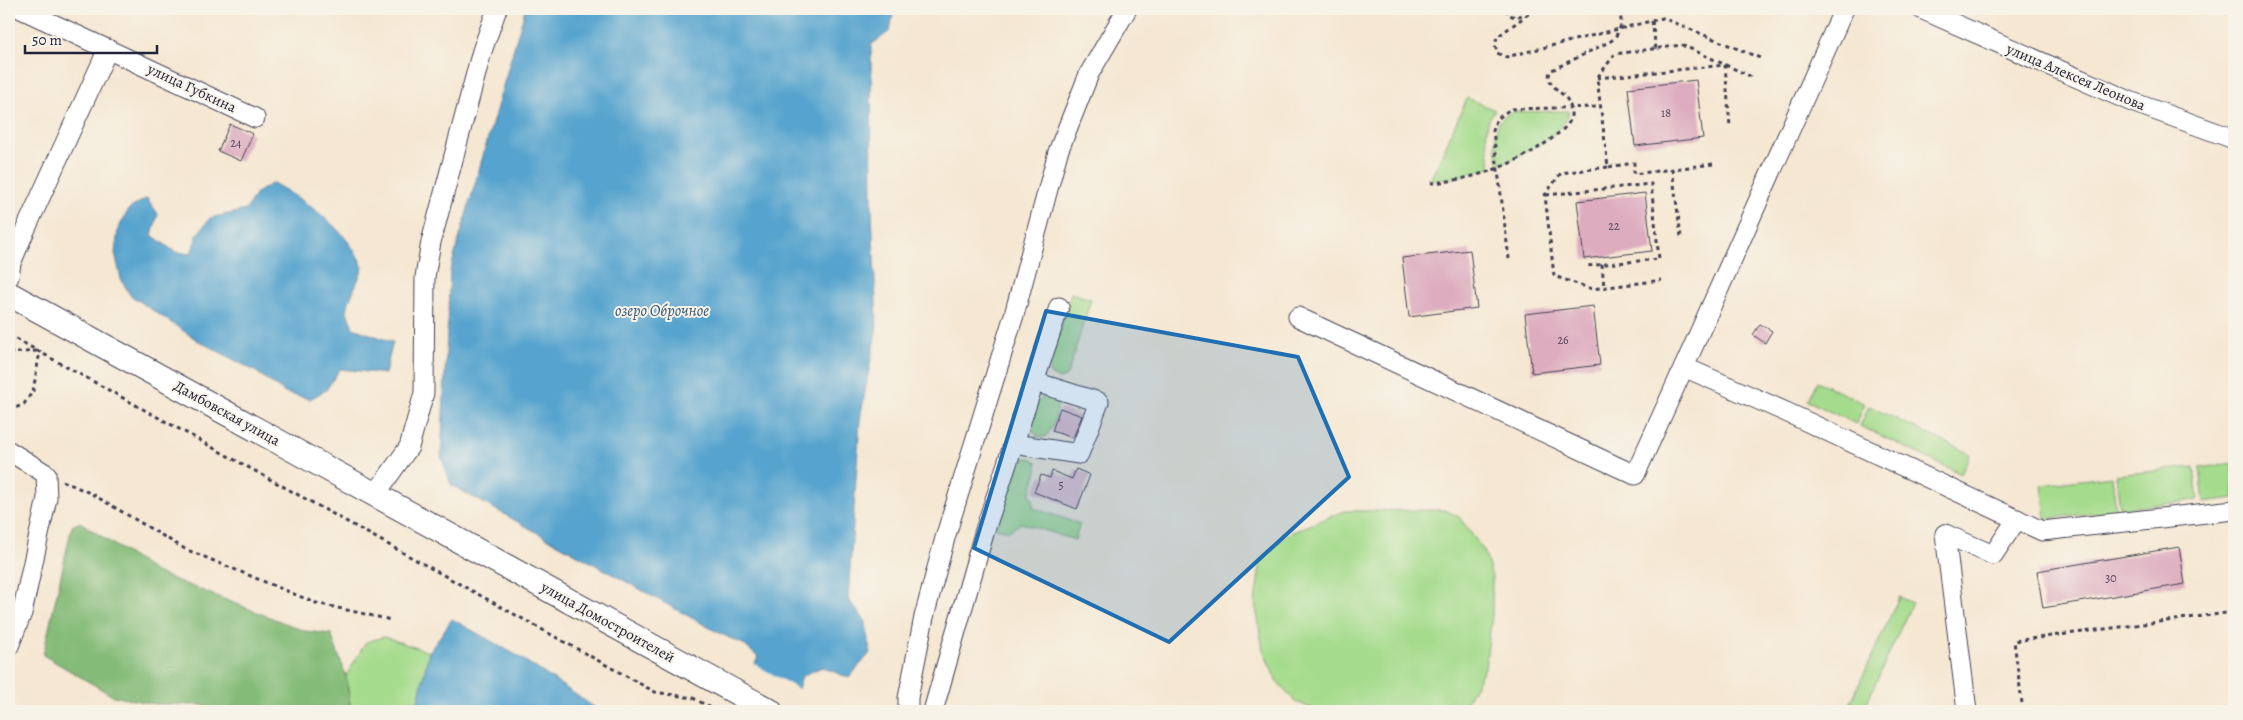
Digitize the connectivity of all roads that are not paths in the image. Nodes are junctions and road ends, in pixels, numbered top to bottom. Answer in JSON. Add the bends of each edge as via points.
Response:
{"nodes":[{"id":1,"x":21,"y":9,"type":"edge"},
{"id":2,"x":497,"y":9,"type":"edge"},
{"id":3,"x":1127,"y":9,"type":"edge"},
{"id":4,"x":1844,"y":9,"type":"edge"},
{"id":5,"x":1920,"y":9,"type":"edge"},
{"id":6,"x":108,"y":49,"type":"junction"},
{"id":7,"x":255,"y":118,"type":"dead end"},
{"id":8,"x":2234,"y":139,"type":"edge"},
{"id":9,"x":9,"y":277,"type":"edge"},
{"id":10,"x":9,"y":294,"type":"edge"},
{"id":11,"x":1059,"y":307,"type":"dead end"},
{"id":12,"x":1298,"y":317,"type":"dead end"},
{"id":13,"x":1684,"y":367,"type":"junction"},
{"id":14,"x":1035,"y":382,"type":"junction"},
{"id":15,"x":1014,"y":444,"type":"junction"},
{"id":16,"x":10,"y":459,"type":"edge"},
{"id":17,"x":375,"y":494,"type":"junction"},
{"id":18,"x":2234,"y":510,"type":"edge"},
{"id":19,"x":2017,"y":519,"type":"junction"},
{"id":20,"x":446,"y":533,"type":"joint"},
{"id":21,"x":9,"y":646,"type":"edge"},
{"id":22,"x":770,"y":711,"type":"edge"},
{"id":23,"x":908,"y":711,"type":"edge"},
{"id":24,"x":933,"y":711,"type":"edge"},
{"id":25,"x":1967,"y":711,"type":"edge"}],
"edges":[{"from":1,"to":6,"type":"street","name":"улица Губкина"},
{"from":2,"to":17,"type":"street","via":[[482,51],[431,242],[425,277],[424,392],[408,447]]},
{"from":3,"to":23,"type":"street","via":[[1089,74],[1058,152],[1014,314],[926,609]]},
{"from":4,"to":13,"type":"street"},
{"from":5,"to":8,"type":"street","name":"улица Алексея Леонова","via":[[2132,102]]},
{"from":6,"to":7,"type":"street","name":"улица Губкина"},
{"from":6,"to":9,"type":"street","via":[[23,235]]},
{"from":10,"to":17,"type":"main road","name":"Дамбовская улица"},
{"from":11,"to":14,"type":"street"},
{"from":12,"to":13,"type":"street","via":[[1635,475]]},
{"from":13,"to":19,"type":"street"},
{"from":14,"to":15,"type":"street"},
{"from":14,"to":15,"type":"street","via":[[1098,402],[1079,454]]},
{"from":15,"to":24,"type":"street","via":[[985,530]]},
{"from":16,"to":21,"type":"street","via":[[46,474],[47,498],[22,613]]},
{"from":17,"to":20,"type":"main road","name":"Дамбовская улица"},
{"from":18,"to":19,"type":"street","via":[[2042,531]]},
{"from":19,"to":25,"type":"street","via":[[1993,555],[1944,534]]},
{"from":20,"to":22,"type":"main road","name":"улица Домостроителей"}]}
